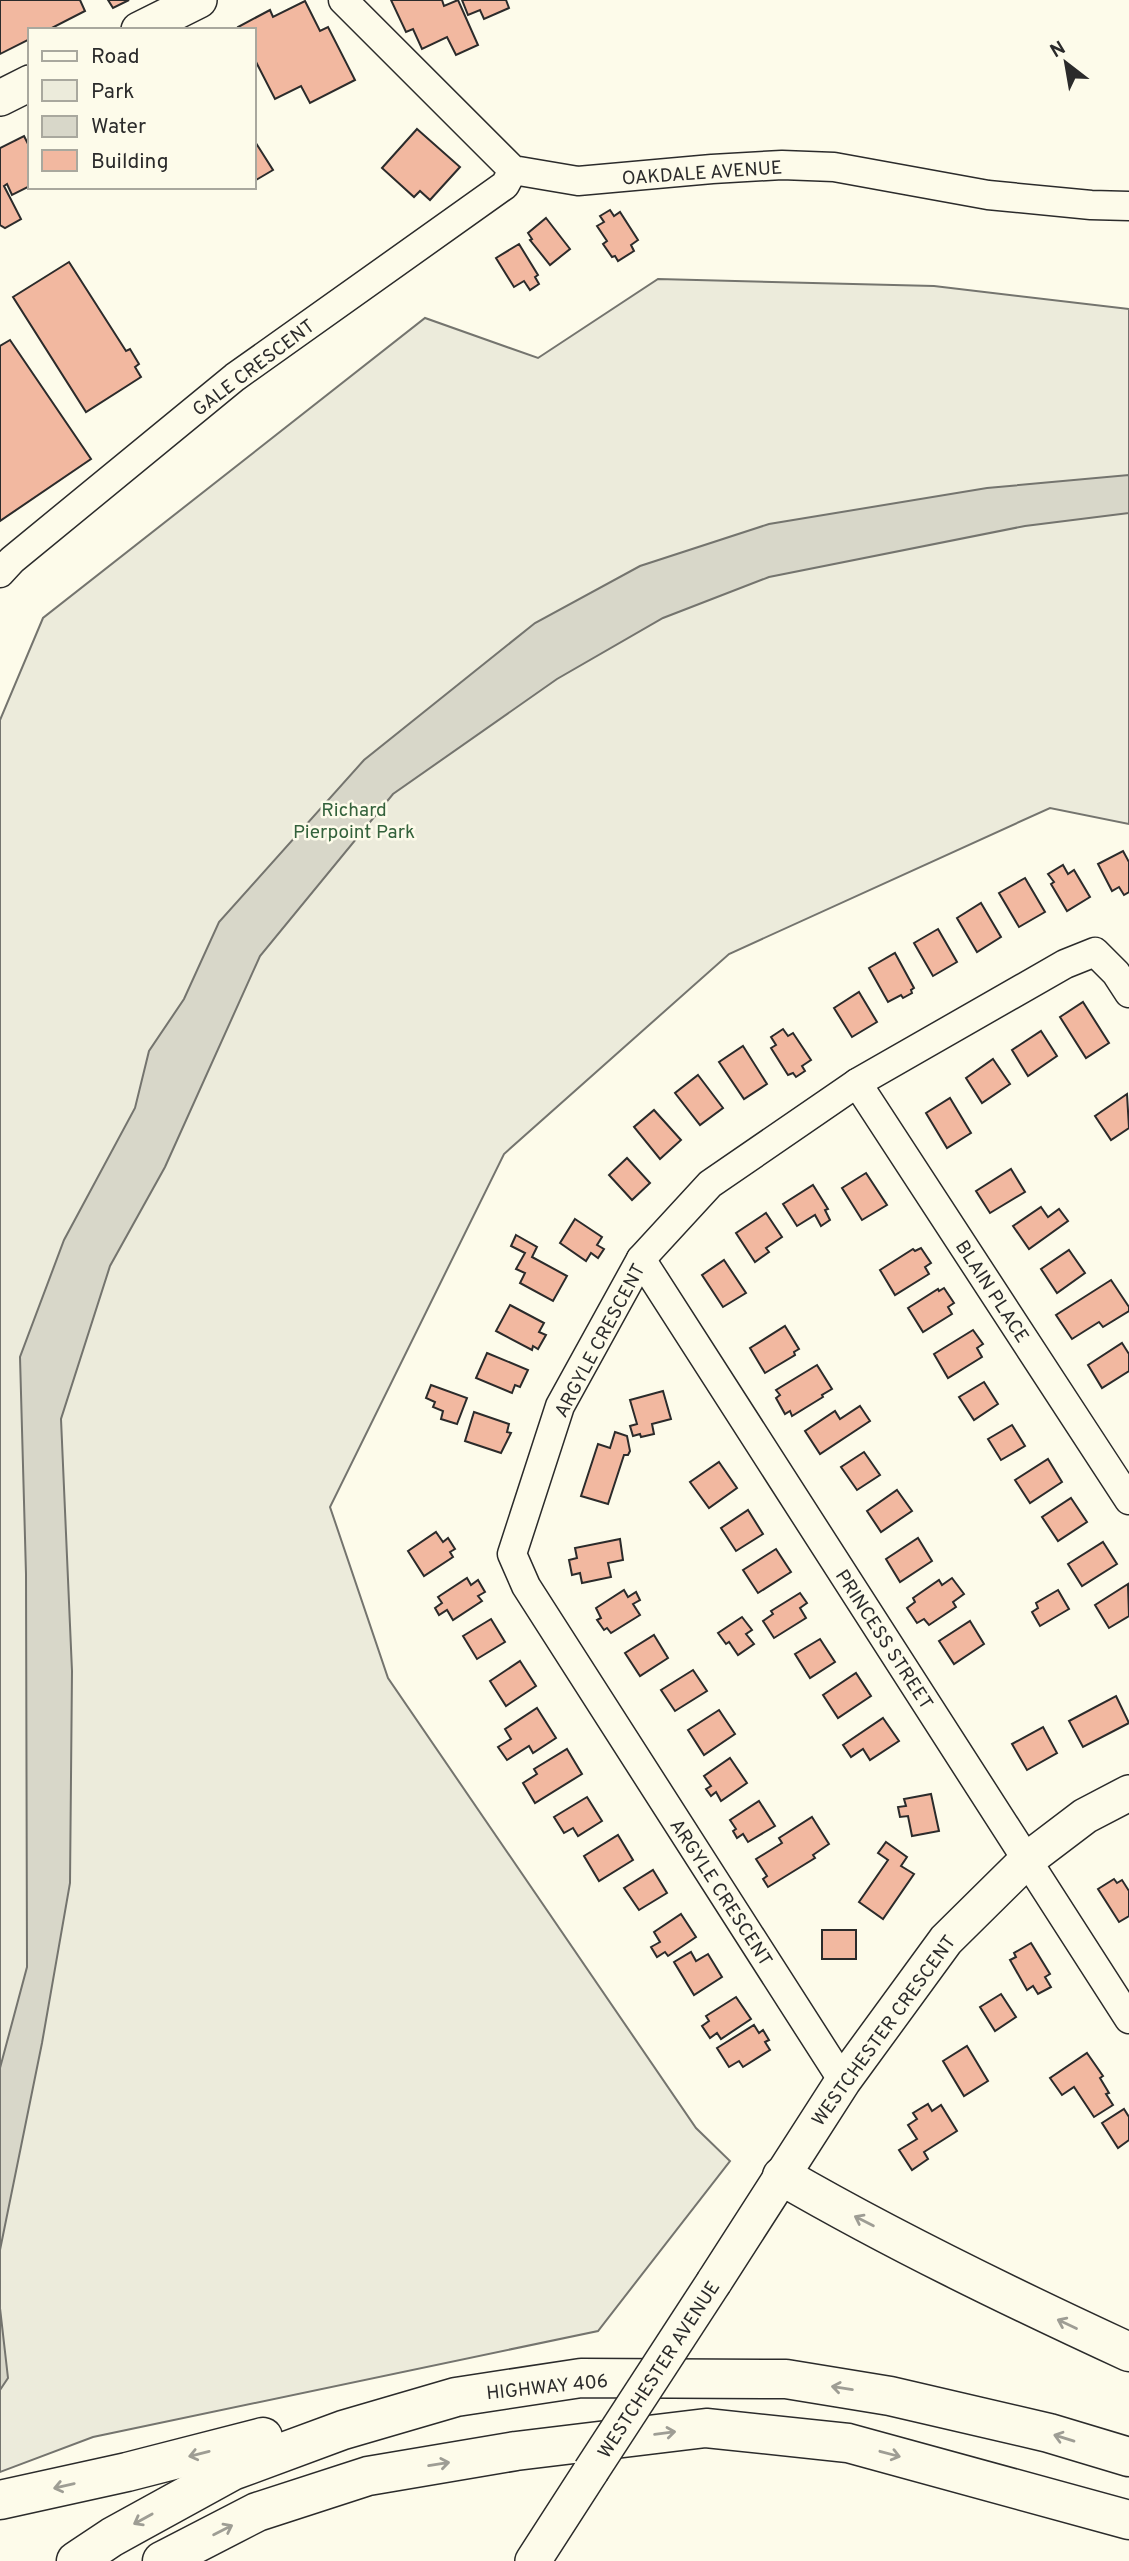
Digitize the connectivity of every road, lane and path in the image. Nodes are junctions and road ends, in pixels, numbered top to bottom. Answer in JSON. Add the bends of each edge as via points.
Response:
{"nodes":[{"id":1,"x":199,"y":0,"type":"edge"},
{"id":2,"x":343,"y":0,"type":"edge"},
{"id":3,"x":143,"y":28,"type":"edge"},
{"id":4,"x":28,"y":84,"type":"edge"},
{"id":5,"x":0,"y":98,"type":"edge"},
{"id":6,"x":513,"y":170,"type":"junction"},
{"id":7,"x":1129,"y":206,"type":"edge"},
{"id":8,"x":0,"y":573,"type":"edge"},
{"id":9,"x":1129,"y":993,"type":"edge"},
{"id":10,"x":857,"y":1083,"type":"junction"},
{"id":11,"x":641,"y":1259,"type":"junction"},
{"id":12,"x":1129,"y":1500,"type":"edge"},
{"id":13,"x":1129,"y":1793,"type":"edge"},
{"id":14,"x":1027,"y":1860,"type":"junction"},
{"id":15,"x":1129,"y":2019,"type":"edge"},
{"id":16,"x":842,"y":2081,"type":"junction"},
{"id":17,"x":782,"y":2176,"type":"junction"},
{"id":18,"x":1129,"y":2352,"type":"edge"},
{"id":19,"x":456,"y":2397,"type":"junction"},
{"id":20,"x":1129,"y":2457,"type":"edge"},
{"id":21,"x":0,"y":2500,"type":"edge"},
{"id":22,"x":1129,"y":2520,"type":"edge"},
{"id":23,"x":541,"y":2549,"type":"edge"},
{"id":24,"x":75,"y":2561,"type":"edge"},
{"id":25,"x":162,"y":2561,"type":"edge"}],
"edges":[{"from":1,"to":3,"type":"main road"},
{"from":2,"to":6,"type":"street"},
{"from":4,"to":5,"type":"main road"},
{"from":6,"to":7,"type":"street","name":"OAKDALE AVENUE","via":[[578,181],[724,168],[834,167],[988,195]]},
{"from":6,"to":8,"type":"street","name":"GALE CRESCENT","via":[[505,184],[235,377]]},
{"from":9,"to":10,"type":"street","name":"ARGYLE CRESCENT","via":[[1095,952],[1065,964]]},
{"from":10,"to":11,"type":"street","name":"ARGYLE CRESCENT","via":[[710,1184]]},
{"from":10,"to":12,"type":"street","name":"BLAIN PLACE"},
{"from":11,"to":14,"type":"street","name":"PRINCESS STREET"},
{"from":11,"to":16,"type":"street","name":"ARGYLE CRESCENT","via":[[560,1406],[512,1554],[526,1587]]},
{"from":13,"to":14,"type":"main road","name":"WESTCHESTER CRESCENT","via":[[1085,1816]]},
{"from":14,"to":15,"type":"street","name":"PRINCESS STREET"},
{"from":14,"to":16,"type":"main road","name":"WESTCHESTER CRESCENT","via":[[946,1940]]},
{"from":16,"to":17,"type":"main road","name":"WESTCHESTER CRESCENT"},
{"from":18,"to":17,"type":"highway","one_way":true,"via":[[1058,2320]]},
{"from":17,"to":23,"type":"main road","name":"WESTCHESTER AVENUE","bridge":true},
{"from":20,"to":19,"type":"highway","name":"HIGHWAY 406","one_way":true,"via":[[904,2399],[786,2379],[581,2378]]},
{"from":19,"to":21,"type":"highway","one_way":true,"via":[[309,2425]]},
{"from":19,"to":24,"type":"highway","name":"HIGHWAY 406","one_way":true,"via":[[343,2430],[232,2471]]},
{"from":25,"to":22,"type":"highway","one_way":true,"via":[[257,2512],[368,2476],[516,2451],[706,2428],[848,2443]]}]}
